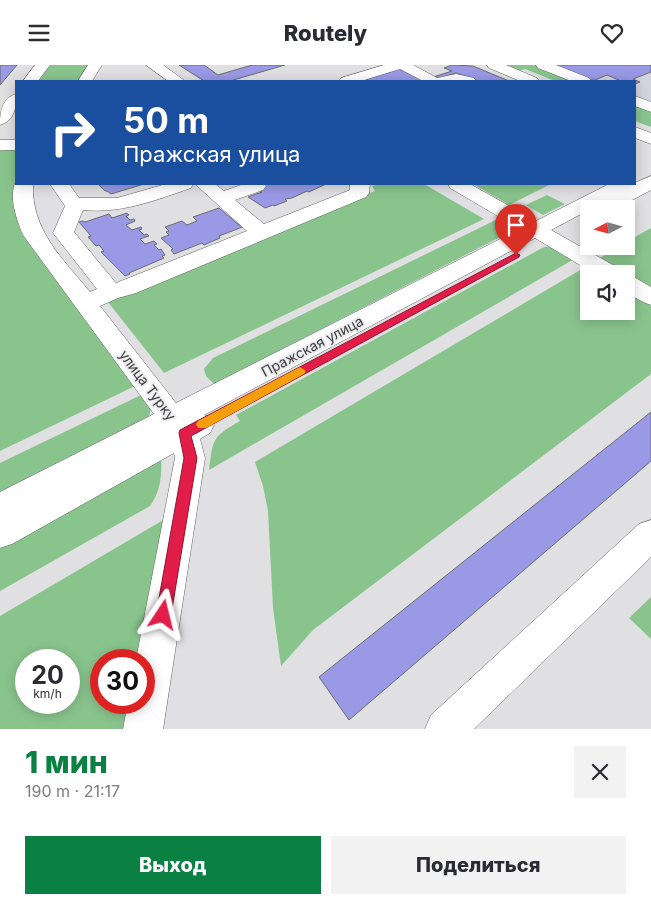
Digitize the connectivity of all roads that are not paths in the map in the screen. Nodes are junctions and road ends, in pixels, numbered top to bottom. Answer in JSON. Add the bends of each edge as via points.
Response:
{"nodes":[{"id":1,"x":43,"y":65,"type":"edge"},
{"id":2,"x":95,"y":65,"type":"edge"},
{"id":3,"x":153,"y":65,"type":"edge"},
{"id":4,"x":400,"y":65,"type":"edge"},
{"id":5,"x":494,"y":65,"type":"edge"},
{"id":6,"x":544,"y":65,"type":"edge"},
{"id":7,"x":31,"y":80,"type":"edge"},
{"id":8,"x":86,"y":80,"type":"edge"},
{"id":9,"x":176,"y":80,"type":"edge"},
{"id":10,"x":354,"y":80,"type":"edge"},
{"id":11,"x":435,"y":80,"type":"edge"},
{"id":12,"x":466,"y":80,"type":"edge"},
{"id":13,"x":530,"y":80,"type":"edge"},
{"id":14,"x":580,"y":80,"type":"edge"},
{"id":15,"x":0,"y":99,"type":"edge"},
{"id":16,"x":15,"y":99,"type":"edge"},
{"id":17,"x":15,"y":100,"type":"edge"},
{"id":18,"x":636,"y":101,"type":"edge"},
{"id":19,"x":651,"y":107,"type":"edge"},
{"id":20,"x":0,"y":120,"type":"edge"},
{"id":21,"x":636,"y":132,"type":"edge"},
{"id":22,"x":651,"y":139,"type":"edge"},
{"id":23,"x":0,"y":145,"type":"edge"},
{"id":24,"x":15,"y":145,"type":"edge"},
{"id":25,"x":651,"y":169,"type":"edge"},
{"id":26,"x":636,"y":176,"type":"edge"},
{"id":27,"x":651,"y":182,"type":"edge"},
{"id":28,"x":24,"y":185,"type":"edge"},
{"id":29,"x":60,"y":185,"type":"edge"},
{"id":30,"x":181,"y":185,"type":"edge"},
{"id":31,"x":205,"y":185,"type":"edge"},
{"id":32,"x":361,"y":185,"type":"edge"},
{"id":33,"x":459,"y":185,"type":"edge"},
{"id":34,"x":621,"y":185,"type":"edge"},
{"id":35,"x":256,"y":187,"type":"dead end"},
{"id":36,"x":222,"y":199,"type":"junction"},
{"id":37,"x":618,"y":200,"type":"edge"},
{"id":38,"x":76,"y":203,"type":"junction"},
{"id":39,"x":580,"y":219,"type":"edge"},
{"id":40,"x":262,"y":233,"type":"junction"},
{"id":41,"x":543,"y":233,"type":"junction"},
{"id":42,"x":597,"y":265,"type":"edge"},
{"id":43,"x":635,"y":287,"type":"edge"},
{"id":44,"x":111,"y":292,"type":"junction"},
{"id":45,"x":651,"y":297,"type":"edge"},
{"id":46,"x":86,"y":303,"type":"junction"},
{"id":47,"x":179,"y":426,"type":"junction"},
{"id":48,"x":0,"y":509,"type":"edge"},
{"id":49,"x":0,"y":533,"type":"edge"},
{"id":50,"x":651,"y":535,"type":"edge"},
{"id":51,"x":143,"y":729,"type":"edge"},
{"id":52,"x":445,"y":729,"type":"edge"}],
"edges":[{"from":1,"to":7,"type":"street"},
{"from":2,"to":8,"type":"street"},
{"from":3,"to":9,"type":"street"},
{"from":4,"to":10,"type":"street"},
{"from":4,"to":11,"type":"street"},
{"from":5,"to":13,"type":"street"},
{"from":6,"to":14,"type":"street"},
{"from":11,"to":12,"type":"street"},
{"from":15,"to":16,"type":"street"},
{"from":17,"to":20,"type":"street"},
{"from":18,"to":19,"type":"street"},
{"from":21,"to":22,"type":"street"},
{"from":23,"to":24,"type":"street"},
{"from":25,"to":26,"type":"street"},
{"from":27,"to":37,"type":"street"},
{"from":28,"to":46,"type":"street","name":"улица Турку","via":[[25,212],[34,235]]},
{"from":29,"to":38,"type":"street"},
{"from":30,"to":38,"type":"street","via":[[115,206]]},
{"from":31,"to":36,"type":"street"},
{"from":32,"to":40,"type":"street","via":[[359,193],[296,215]]},
{"from":33,"to":41,"type":"street"},
{"from":34,"to":41,"type":"street","name":"Пражская улица"},
{"from":35,"to":36,"type":"street"},
{"from":36,"to":40,"type":"street"},
{"from":38,"to":44,"type":"street","via":[[63,233]]},
{"from":39,"to":41,"type":"street","name":"Пражская улица"},
{"from":40,"to":44,"type":"street"},
{"from":41,"to":42,"type":"street"},
{"from":41,"to":47,"type":"street","name":"Пражская улица"},
{"from":43,"to":45,"type":"street"},
{"from":44,"to":46,"type":"street"},
{"from":46,"to":47,"type":"street","name":"улица Турку"},
{"from":47,"to":48,"type":"street","name":"Пражская улица"},
{"from":47,"to":49,"type":"street","name":"Пражская улица"},
{"from":47,"to":51,"type":"street","name":"улица Турку","via":[[190,458]]},
{"from":50,"to":52,"type":"street"}]}
